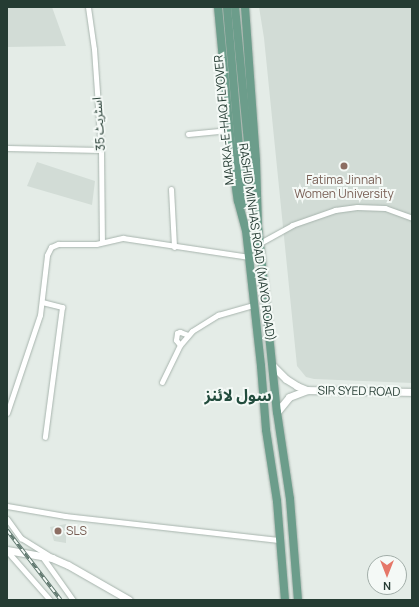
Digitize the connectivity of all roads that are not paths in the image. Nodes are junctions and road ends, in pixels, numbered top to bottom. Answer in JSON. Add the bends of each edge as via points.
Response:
{"nodes":[{"id":1,"x":88,"y":7,"type":"edge"},
{"id":2,"x":218,"y":7,"type":"edge"},
{"id":3,"x":227,"y":7,"type":"edge"},
{"id":4,"x":235,"y":7,"type":"edge"},
{"id":5,"x":245,"y":7,"type":"edge"},
{"id":6,"x":230,"y":130,"type":"junction"},
{"id":7,"x":188,"y":134,"type":"dead end"},
{"id":8,"x":7,"y":148,"type":"edge"},
{"id":9,"x":101,"y":150,"type":"junction"},
{"id":10,"x":171,"y":189,"type":"dead end"},
{"id":11,"x":412,"y":218,"type":"edge"},
{"id":12,"x":258,"y":226,"type":"junction"},
{"id":13,"x":246,"y":230,"type":"junction"},
{"id":14,"x":102,"y":242,"type":"junction"},
{"id":15,"x":260,"y":243,"type":"junction"},
{"id":16,"x":174,"y":247,"type":"junction"},
{"id":17,"x":248,"y":257,"type":"junction"},
{"id":18,"x":42,"y":302,"type":"junction"},
{"id":19,"x":254,"y":305,"type":"junction"},
{"id":20,"x":188,"y":335,"type":"junction"},
{"id":21,"x":180,"y":345,"type":"junction"},
{"id":22,"x":273,"y":366,"type":"junction"},
{"id":23,"x":162,"y":382,"type":"dead end"},
{"id":24,"x":307,"y":390,"type":"junction"},
{"id":25,"x":412,"y":392,"type":"edge"},
{"id":26,"x":277,"y":412,"type":"junction"},
{"id":27,"x":7,"y":413,"type":"edge"},
{"id":28,"x":44,"y":437,"type":"dead end"},
{"id":29,"x":7,"y":506,"type":"edge"},
{"id":30,"x":7,"y":519,"type":"edge"},
{"id":31,"x":279,"y":540,"type":"junction"},
{"id":32,"x":7,"y":550,"type":"edge"},
{"id":33,"x":40,"y":554,"type":"junction"},
{"id":34,"x":52,"y":558,"type":"junction"},
{"id":35,"x":50,"y":600,"type":"edge"},
{"id":36,"x":73,"y":600,"type":"edge"},
{"id":37,"x":129,"y":600,"type":"edge"},
{"id":38,"x":285,"y":600,"type":"edge"},
{"id":39,"x":298,"y":600,"type":"edge"}],
"edges":[{"from":1,"to":9,"type":"street","name":"اسٹریٹ 35","via":[[94,49]]},
{"from":2,"to":6,"type":"main road","name":"RASHID MINHAS ROAD (MAYO ROAD)"},
{"from":3,"to":13,"type":"main road","name":"MARKA-E-HAQ FLYOVER"},
{"from":4,"to":12,"type":"main road","name":"MARKA-E-HAQ FLYOVER","via":[[249,161]]},
{"from":5,"to":12,"type":"main road","name":"RASHID MINHAS ROAD (MAYO ROAD)"},
{"from":6,"to":7,"type":"street"},
{"from":6,"to":13,"type":"main road","name":"RASHID MINHAS ROAD (MAYO ROAD)","via":[[238,200]]},
{"from":8,"to":9,"type":"street"},
{"from":9,"to":14,"type":"street","name":"اسٹریٹ 35"},
{"from":10,"to":16,"type":"street"},
{"from":11,"to":15,"type":"street","via":[[385,208],[357,207],[335,210],[292,225]]},
{"from":12,"to":15,"type":"main road","name":"RASHID MINHAS ROAD (MAYO ROAD)"},
{"from":13,"to":17,"type":"main road","name":"RASHID MINHAS ROAD (MAYO ROAD)"},
{"from":14,"to":16,"type":"street","via":[[123,238]]},
{"from":14,"to":18,"type":"street","via":[[58,244],[51,247],[47,255]]},
{"from":15,"to":22,"type":"main road","name":"RASHID MINHAS ROAD (MAYO ROAD)"},
{"from":16,"to":17,"type":"street"},
{"from":17,"to":19,"type":"main road","name":"RASHID MINHAS ROAD (MAYO ROAD)"},
{"from":18,"to":27,"type":"street"},
{"from":18,"to":28,"type":"street","via":[[62,307]]},
{"from":19,"to":20,"type":"street","via":[[218,315]]},
{"from":19,"to":31,"type":"main road","name":"RASHID MINHAS ROAD (MAYO ROAD)"},
{"from":20,"to":21,"type":"street"},
{"from":20,"to":21,"type":"street","via":[[177,333],[176,340]]},
{"from":21,"to":23,"type":"street"},
{"from":22,"to":24,"type":"street","name":"SIR SYED ROAD","via":[[286,379]]},
{"from":22,"to":26,"type":"main road","name":"RASHID MINHAS ROAD (MAYO ROAD)"},
{"from":24,"to":25,"type":"street","name":"SIR SYED ROAD"},
{"from":24,"to":26,"type":"street","name":"SIR SYED ROAD","via":[[289,397]]},
{"from":26,"to":39,"type":"main road","name":"RASHID MINHAS ROAD (MAYO ROAD)","via":[[290,499]]},
{"from":29,"to":31,"type":"street","via":[[65,516]]},
{"from":30,"to":34,"type":"street","via":[[21,538]]},
{"from":31,"to":38,"type":"main road","name":"RASHID MINHAS ROAD (MAYO ROAD)"},
{"from":32,"to":33,"type":"street"},
{"from":32,"to":35,"type":"street"},
{"from":33,"to":34,"type":"street"},
{"from":33,"to":36,"type":"street"},
{"from":34,"to":37,"type":"street"}]}
